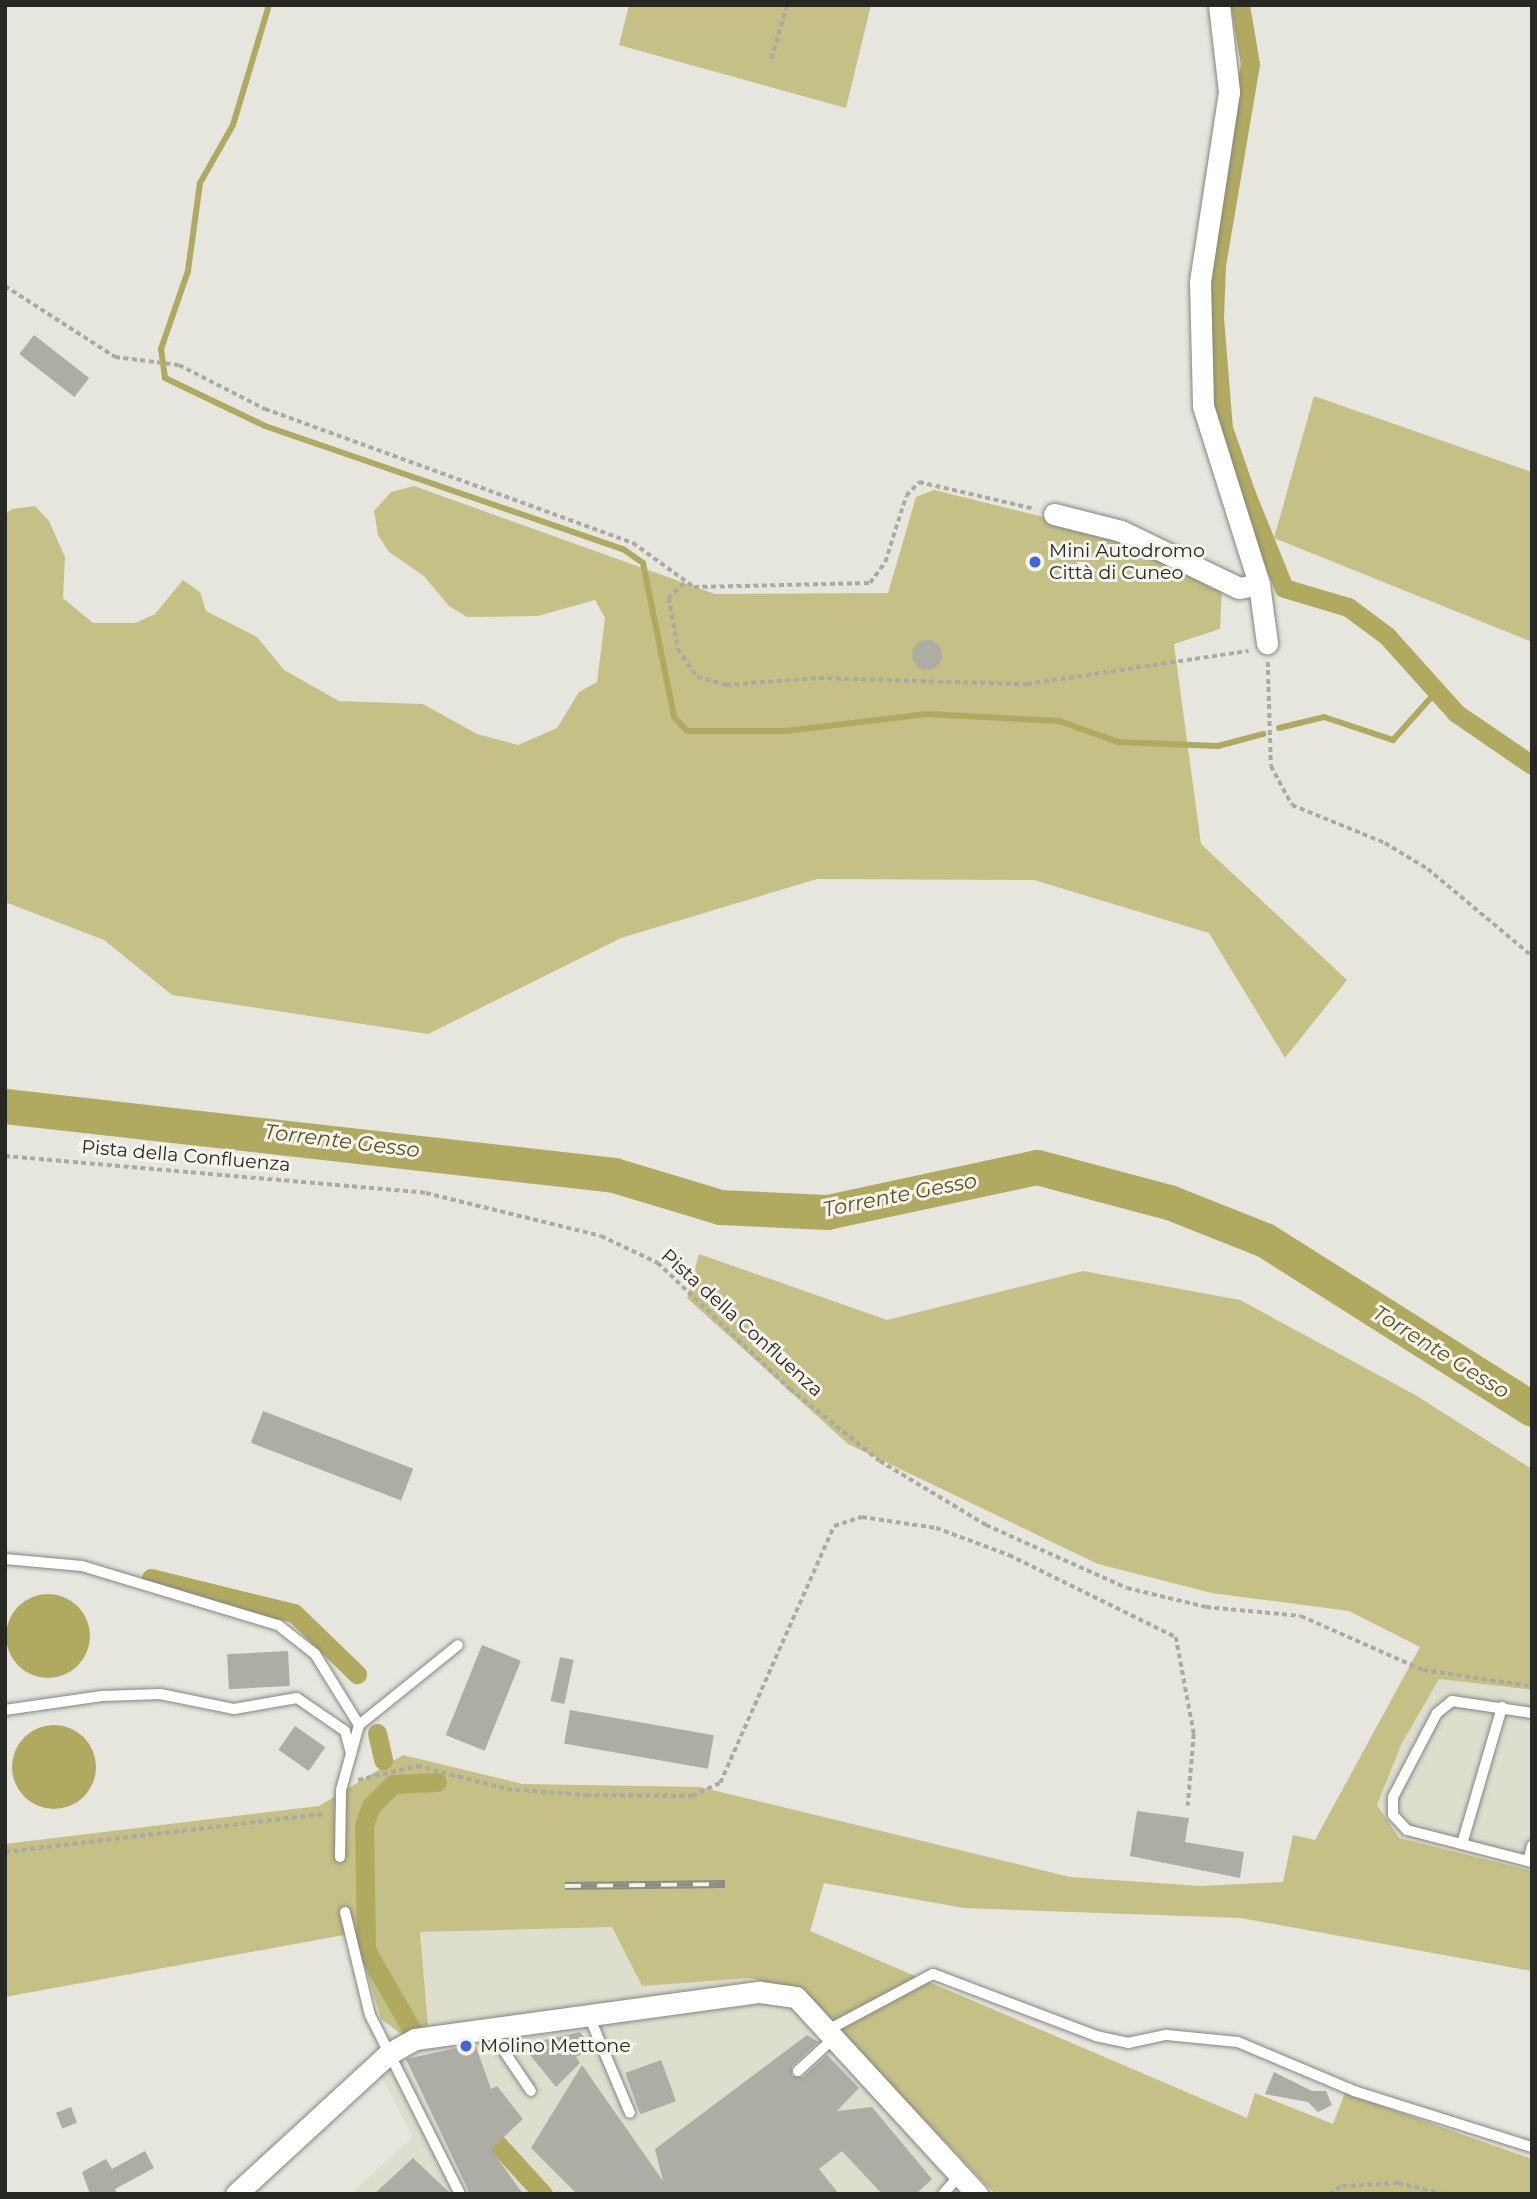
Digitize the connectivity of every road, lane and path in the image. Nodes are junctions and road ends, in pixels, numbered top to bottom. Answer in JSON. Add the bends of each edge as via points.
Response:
{"nodes":[{"id":1,"x":787,"y":5,"type":"edge"},
{"id":2,"x":1219,"y":5,"type":"edge"},
{"id":3,"x":771,"y":59,"type":"dead end"},
{"id":4,"x":5,"y":286,"type":"edge"},
{"id":5,"x":1054,"y":514,"type":"joint"},
{"id":6,"x":684,"y":584,"type":"junction"},
{"id":7,"x":1259,"y":584,"type":"junction"},
{"id":8,"x":1267,"y":646,"type":"junction"},
{"id":9,"x":1532,"y":956,"type":"edge"},
{"id":10,"x":5,"y":1156,"type":"edge"},
{"id":11,"x":5,"y":1559,"type":"edge"},
{"id":12,"x":458,"y":1645,"type":"dead end"},
{"id":13,"x":1532,"y":1686,"type":"edge"},
{"id":14,"x":1502,"y":1707,"type":"junction"},
{"id":15,"x":5,"y":1710,"type":"edge"},
{"id":16,"x":1532,"y":1713,"type":"edge"},
{"id":17,"x":359,"y":1725,"type":"junction"},
{"id":18,"x":351,"y":1753,"type":"junction"},
{"id":19,"x":341,"y":1790,"type":"junction"},
{"id":20,"x":1188,"y":1806,"type":"dead end"},
{"id":21,"x":338,"y":1814,"type":"junction"},
{"id":22,"x":1462,"y":1844,"type":"junction"},
{"id":23,"x":1532,"y":1846,"type":"edge"},
{"id":24,"x":5,"y":1852,"type":"edge"},
{"id":25,"x":340,"y":1857,"type":"dead end"},
{"id":26,"x":1530,"y":1861,"type":"edge"},
{"id":27,"x":345,"y":1912,"type":"dead end"},
{"id":28,"x":589,"y":2016,"type":"junction"},
{"id":29,"x":491,"y":2032,"type":"junction"},
{"id":30,"x":832,"y":2034,"type":"junction"},
{"id":31,"x":388,"y":2054,"type":"junction"},
{"id":32,"x":798,"y":2071,"type":"dead end"},
{"id":33,"x":531,"y":2091,"type":"dead end"},
{"id":34,"x":630,"y":2113,"type":"dead end"},
{"id":35,"x":1532,"y":2147,"type":"edge"},
{"id":36,"x":960,"y":2175,"type":"junction"},
{"id":37,"x":236,"y":2194,"type":"edge"},
{"id":38,"x":460,"y":2194,"type":"edge"},
{"id":39,"x":943,"y":2194,"type":"edge"},
{"id":40,"x":977,"y":2194,"type":"edge"},
{"id":41,"x":1329,"y":2194,"type":"edge"},
{"id":42,"x":1444,"y":2194,"type":"edge"}],
"edges":[{"from":1,"to":3,"type":"path"},
{"from":2,"to":7,"type":"street","via":[[1229,92],[1200,282],[1203,406]]},
{"from":4,"to":6,"type":"path","via":[[94,348],[146,366],[170,363],[265,409],[633,543]]},
{"from":5,"to":6,"type":"path","via":[[919,482],[906,496],[885,562],[870,583]]},
{"from":5,"to":7,"type":"street","via":[[1121,531],[1238,588]]},
{"from":6,"to":8,"type":"path","via":[[669,598],[678,649],[697,677],[726,685],[818,678],[1027,684]]},
{"from":7,"to":8,"type":"street"},
{"from":8,"to":9,"type":"path","via":[[1272,766],[1292,806],[1385,843],[1428,869]]},
{"from":10,"to":13,"type":"path","name":"Pista della Confluenza","via":[[426,1193],[601,1236],[658,1263],[790,1390],[880,1461],[986,1525],[1127,1588],[1206,1607],[1301,1616],[1423,1670]]},
{"from":11,"to":17,"type":"lane","via":[[82,1566],[278,1625],[315,1654]]},
{"from":12,"to":17,"type":"lane"},
{"from":14,"to":16,"type":"lane"},
{"from":14,"to":22,"type":"lane"},
{"from":14,"to":22,"type":"lane","via":[[1452,1701],[1437,1713],[1393,1797],[1393,1815],[1407,1830]]},
{"from":15,"to":18,"type":"lane","via":[[102,1696],[159,1694],[234,1709],[298,1698],[345,1731]]},
{"from":17,"to":18,"type":"lane"},
{"from":18,"to":19,"type":"lane"},
{"from":19,"to":20,"type":"path","via":[[368,1774],[417,1766],[508,1789],[586,1795],[692,1796],[720,1783],[735,1761],[803,1587],[834,1525],[862,1517],[936,1528],[1009,1555],[1100,1594],[1176,1637],[1194,1734]]},
{"from":19,"to":21,"type":"lane"},
{"from":21,"to":24,"type":"path"},
{"from":21,"to":25,"type":"lane"},
{"from":22,"to":26,"type":"lane"},
{"from":23,"to":26,"type":"lane"},
{"from":27,"to":31,"type":"lane","via":[[358,1981]]},
{"from":28,"to":29,"type":"street"},
{"from":28,"to":30,"type":"street","via":[[760,1992],[796,1997]]},
{"from":28,"to":34,"type":"lane"},
{"from":29,"to":31,"type":"street","via":[[415,2039]]},
{"from":29,"to":33,"type":"lane"},
{"from":30,"to":32,"type":"lane"},
{"from":30,"to":35,"type":"lane","via":[[933,1974],[1096,2036],[1128,2043],[1167,2035],[1238,2042],[1354,2091]]},
{"from":30,"to":36,"type":"street"},
{"from":31,"to":37,"type":"street"},
{"from":31,"to":38,"type":"lane"},
{"from":36,"to":39,"type":"lane"},
{"from":36,"to":40,"type":"street"},
{"from":41,"to":42,"type":"path","via":[[1342,2186],[1398,2183]]}]}
